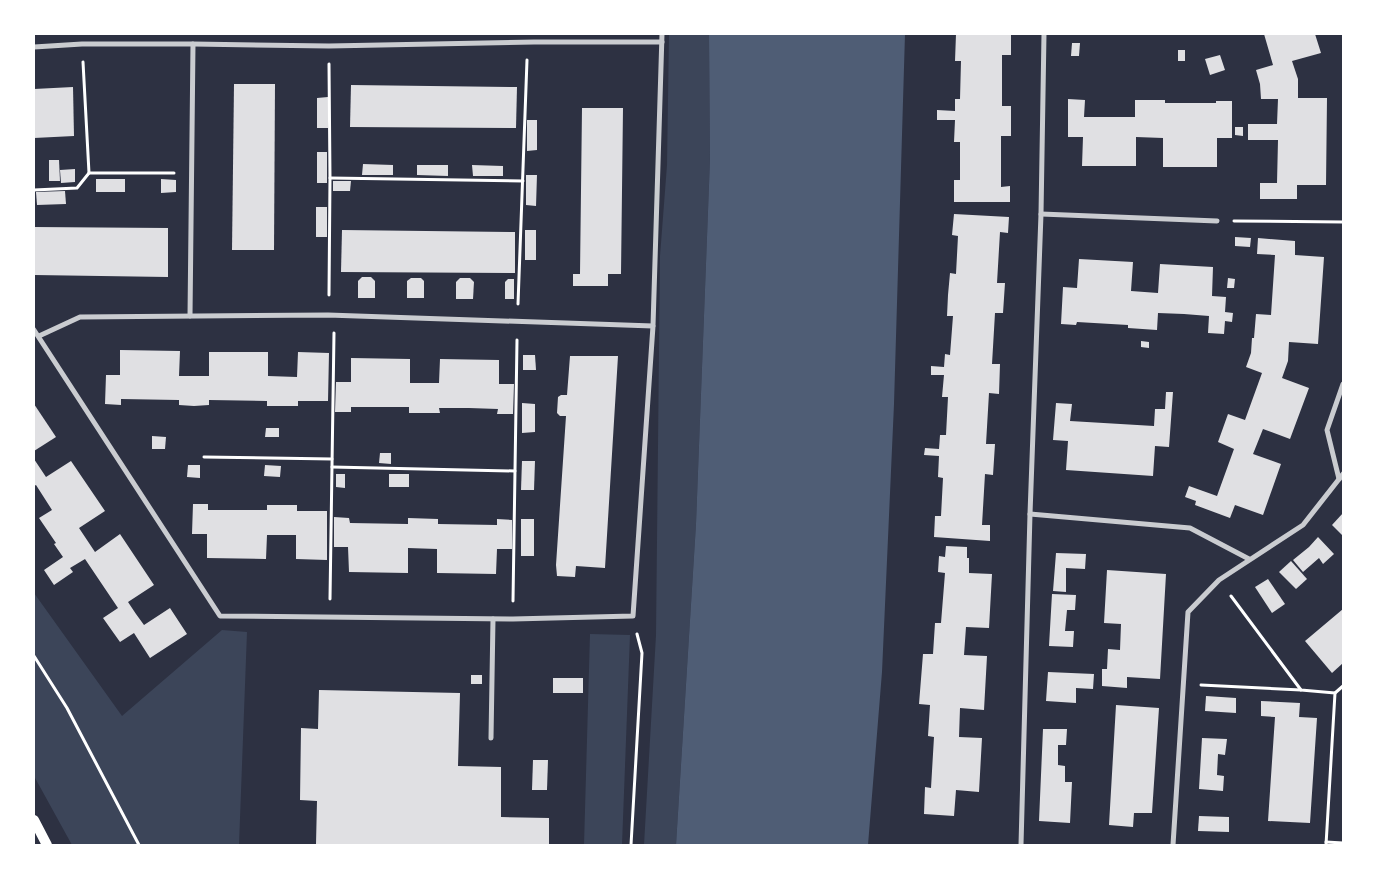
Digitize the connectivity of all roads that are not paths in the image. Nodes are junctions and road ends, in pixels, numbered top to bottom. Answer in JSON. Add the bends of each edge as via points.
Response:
{"nodes":[{"id":1,"x":662,"y":34,"type":"edge"},
{"id":2,"x":1044,"y":34,"type":"edge"},
{"id":3,"x":662,"y":42,"type":"junction"},
{"id":4,"x":193,"y":44,"type":"junction"},
{"id":5,"x":34,"y":47,"type":"edge"},
{"id":6,"x":1041,"y":214,"type":"junction"},
{"id":7,"x":1217,"y":221,"type":"road end"},
{"id":8,"x":190,"y":316,"type":"junction"},
{"id":9,"x":653,"y":326,"type":"junction"},
{"id":10,"x":34,"y":330,"type":"edge"},
{"id":11,"x":39,"y":336,"type":"junction"},
{"id":12,"x":1343,"y":384,"type":"edge"},
{"id":13,"x":1343,"y":474,"type":"edge"},
{"id":14,"x":1339,"y":480,"type":"junction"},
{"id":15,"x":1030,"y":514,"type":"junction"},
{"id":16,"x":1250,"y":559,"type":"junction"},
{"id":17,"x":493,"y":619,"type":"junction"},
{"id":18,"x":491,"y":738,"type":"dead end"},
{"id":19,"x":34,"y":820,"type":"edge"},
{"id":20,"x":46,"y":845,"type":"edge"},
{"id":21,"x":1021,"y":845,"type":"edge"},
{"id":22,"x":1173,"y":845,"type":"edge"}],
"edges":[{"from":1,"to":3,"type":"street"},
{"from":2,"to":6,"type":"street"},
{"from":3,"to":4,"type":"street","via":[[329,46]]},
{"from":3,"to":9,"type":"street"},
{"from":4,"to":5,"type":"street"},
{"from":4,"to":8,"type":"street"},
{"from":6,"to":7,"type":"street"},
{"from":6,"to":15,"type":"street"},
{"from":8,"to":9,"type":"street","via":[[331,315]]},
{"from":8,"to":11,"type":"street","via":[[80,317]]},
{"from":9,"to":17,"type":"street","via":[[633,616]]},
{"from":10,"to":11,"type":"street"},
{"from":11,"to":17,"type":"street","via":[[220,616]]},
{"from":12,"to":14,"type":"street","via":[[1327,430]]},
{"from":13,"to":14,"type":"street"},
{"from":14,"to":16,"type":"street","via":[[1303,525]]},
{"from":15,"to":16,"type":"street","via":[[1190,528]]},
{"from":15,"to":21,"type":"street"},
{"from":16,"to":22,"type":"street","via":[[1219,580],[1188,612]]},
{"from":17,"to":18,"type":"street"},
{"from":19,"to":20,"type":"main road"}]}
